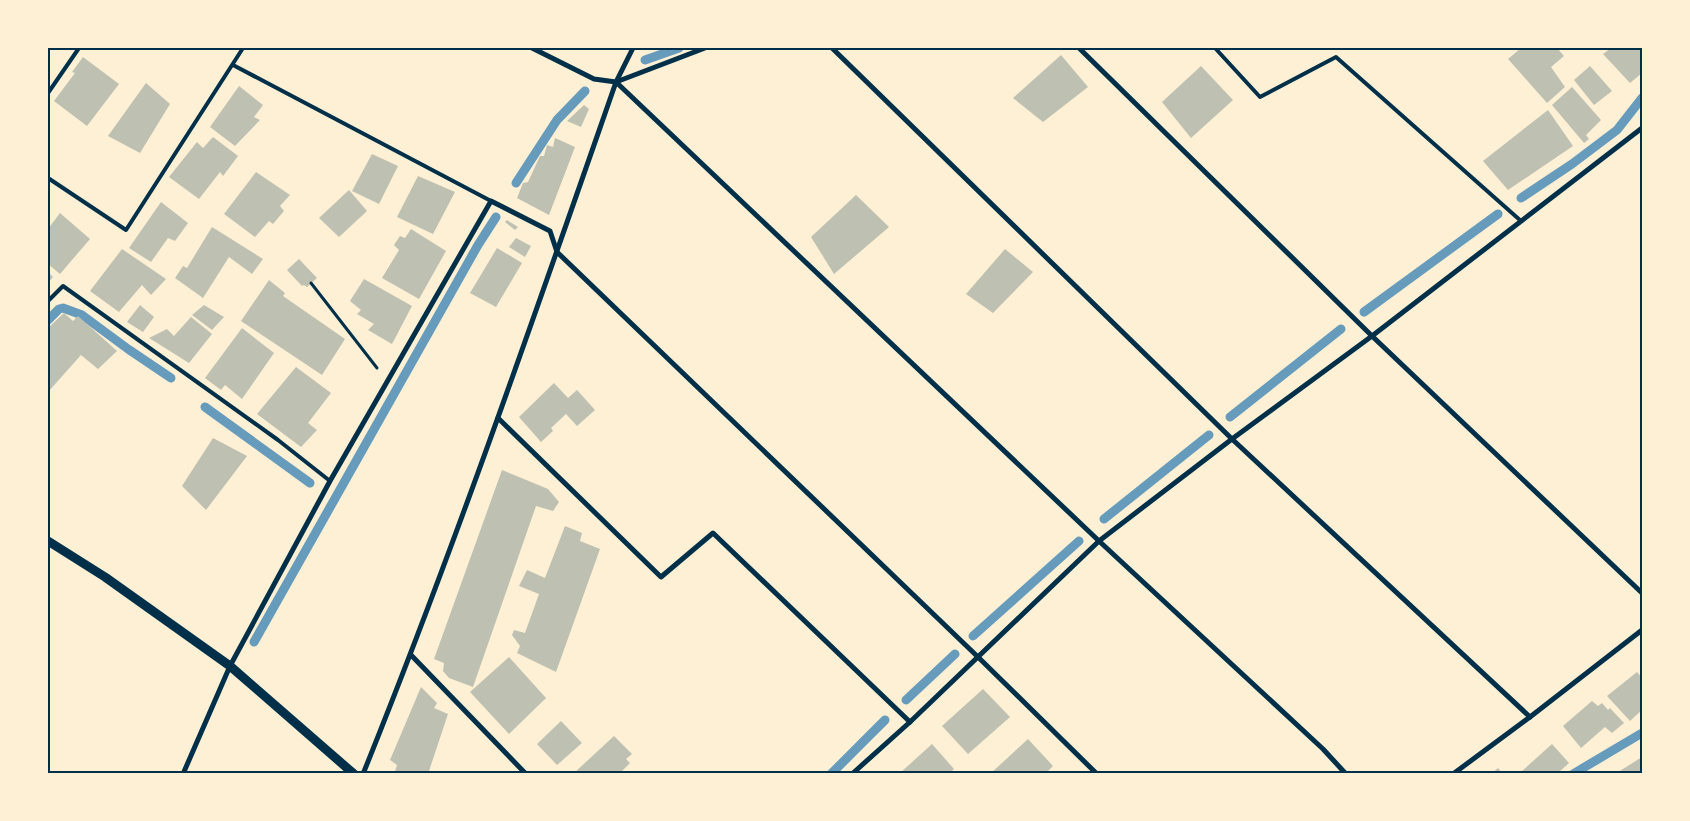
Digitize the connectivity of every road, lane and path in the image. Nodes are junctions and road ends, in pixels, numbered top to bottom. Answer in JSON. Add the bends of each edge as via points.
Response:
{"nodes":[{"id":1,"x":79,"y":48,"type":"edge"},
{"id":2,"x":243,"y":48,"type":"edge"},
{"id":3,"x":532,"y":48,"type":"edge"},
{"id":4,"x":633,"y":48,"type":"edge"},
{"id":5,"x":705,"y":48,"type":"edge"},
{"id":6,"x":832,"y":48,"type":"edge"},
{"id":7,"x":1078,"y":48,"type":"edge"},
{"id":8,"x":1215,"y":48,"type":"edge"},
{"id":9,"x":233,"y":64,"type":"junction"},
{"id":10,"x":616,"y":82,"type":"junction"},
{"id":11,"x":48,"y":94,"type":"edge"},
{"id":12,"x":1642,"y":128,"type":"edge"},
{"id":13,"x":48,"y":178,"type":"edge"},
{"id":14,"x":491,"y":201,"type":"junction"},
{"id":15,"x":1521,"y":221,"type":"junction"},
{"id":16,"x":557,"y":252,"type":"junction"},
{"id":17,"x":311,"y":283,"type":"dead end"},
{"id":18,"x":48,"y":301,"type":"edge"},
{"id":19,"x":1372,"y":336,"type":"junction"},
{"id":20,"x":388,"y":381,"type":"junction"},
{"id":21,"x":498,"y":418,"type":"junction"},
{"id":22,"x":1232,"y":439,"type":"junction"},
{"id":23,"x":330,"y":481,"type":"junction"},
{"id":24,"x":48,"y":541,"type":"edge"},
{"id":25,"x":1099,"y":541,"type":"junction"},
{"id":26,"x":1642,"y":594,"type":"edge"},
{"id":27,"x":1642,"y":630,"type":"edge"},
{"id":28,"x":411,"y":655,"type":"junction"},
{"id":29,"x":978,"y":657,"type":"junction"},
{"id":30,"x":230,"y":666,"type":"junction"},
{"id":31,"x":1530,"y":717,"type":"junction"},
{"id":32,"x":910,"y":722,"type":"junction"},
{"id":33,"x":853,"y":773,"type":"edge"},
{"id":34,"x":183,"y":774,"type":"edge"},
{"id":35,"x":354,"y":774,"type":"edge"},
{"id":36,"x":362,"y":774,"type":"edge"},
{"id":37,"x":526,"y":774,"type":"edge"},
{"id":38,"x":1096,"y":774,"type":"edge"},
{"id":39,"x":1346,"y":774,"type":"edge"},
{"id":40,"x":1453,"y":774,"type":"edge"}],
"edges":[{"from":1,"to":11,"type":"lane"},
{"from":2,"to":9,"type":"lane"},
{"from":3,"to":10,"type":"street","via":[[594,79]]},
{"from":4,"to":10,"type":"street"},
{"from":5,"to":10,"type":"street"},
{"from":6,"to":22,"type":"street"},
{"from":7,"to":19,"type":"street"},
{"from":8,"to":15,"type":"lane","via":[[1260,97],[1336,57]]},
{"from":9,"to":13,"type":"lane","via":[[126,230]]},
{"from":9,"to":14,"type":"lane"},
{"from":10,"to":16,"type":"street"},
{"from":10,"to":25,"type":"street"},
{"from":12,"to":15,"type":"street"},
{"from":14,"to":16,"type":"street","via":[[550,231]]},
{"from":14,"to":20,"type":"street"},
{"from":15,"to":19,"type":"street"},
{"from":16,"to":21,"type":"street"},
{"from":16,"to":29,"type":"street"},
{"from":17,"to":20,"type":"path"},
{"from":18,"to":23,"type":"lane","via":[[63,286]]},
{"from":19,"to":22,"type":"street"},
{"from":19,"to":26,"type":"street"},
{"from":20,"to":23,"type":"street"},
{"from":21,"to":28,"type":"street"},
{"from":21,"to":32,"type":"street","via":[[661,577],[714,533]]},
{"from":22,"to":25,"type":"street"},
{"from":22,"to":31,"type":"street"},
{"from":23,"to":30,"type":"street"},
{"from":24,"to":30,"type":"street","via":[[105,577]]},
{"from":25,"to":29,"type":"street"},
{"from":25,"to":39,"type":"street"},
{"from":27,"to":31,"type":"street"},
{"from":28,"to":36,"type":"street"},
{"from":28,"to":37,"type":"street"},
{"from":29,"to":32,"type":"street"},
{"from":29,"to":38,"type":"street"},
{"from":30,"to":34,"type":"street"},
{"from":30,"to":35,"type":"street"},
{"from":31,"to":40,"type":"street"},
{"from":32,"to":33,"type":"street"}]}
